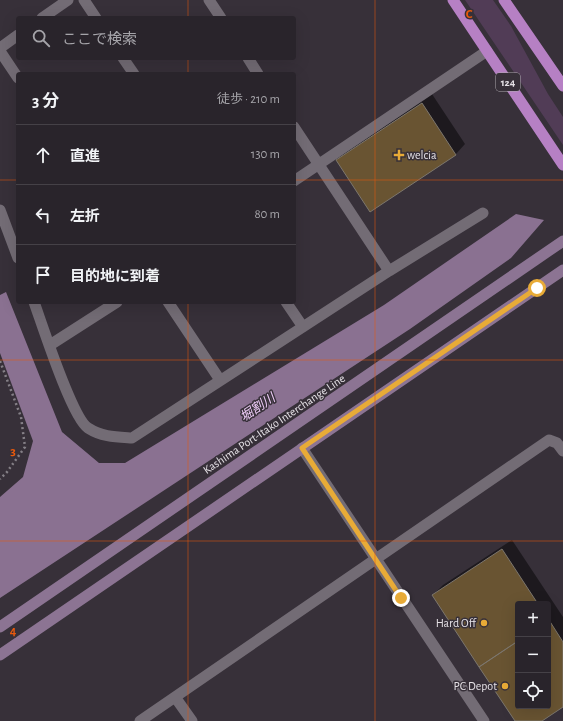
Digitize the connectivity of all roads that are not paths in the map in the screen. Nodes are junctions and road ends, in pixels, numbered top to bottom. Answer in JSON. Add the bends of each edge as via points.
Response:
{"nodes":[{"id":1,"x":68,"y":0,"type":"edge"},
{"id":2,"x":84,"y":0,"type":"edge"},
{"id":3,"x":209,"y":0,"type":"edge"},
{"id":4,"x":453,"y":0,"type":"edge"},
{"id":5,"x":504,"y":0,"type":"edge"},
{"id":6,"x":45,"y":16,"type":"edge"},
{"id":7,"x":95,"y":16,"type":"edge"},
{"id":8,"x":220,"y":16,"type":"edge"},
{"id":9,"x":16,"y":36,"type":"edge"},
{"id":10,"x":0,"y":48,"type":"edge"},
{"id":11,"x":0,"y":51,"type":"edge"},
{"id":12,"x":488,"y":51,"type":"junction"},
{"id":13,"x":124,"y":60,"type":"edge"},
{"id":14,"x":249,"y":60,"type":"edge"},
{"id":15,"x":133,"y":72,"type":"edge"},
{"id":16,"x":257,"y":72,"type":"edge"},
{"id":17,"x":16,"y":75,"type":"edge"},
{"id":18,"x":563,"y":86,"type":"edge"},
{"id":19,"x":296,"y":130,"type":"edge"},
{"id":20,"x":319,"y":164,"type":"junction"},
{"id":21,"x":563,"y":165,"type":"edge"},
{"id":22,"x":296,"y":180,"type":"edge"},
{"id":23,"x":0,"y":210,"type":"edge"},
{"id":24,"x":482,"y":213,"type":"dead end"},
{"id":25,"x":563,"y":241,"type":"edge"},
{"id":26,"x":16,"y":253,"type":"edge"},
{"id":27,"x":563,"y":270,"type":"edge"},
{"id":28,"x":389,"y":271,"type":"junction"},
{"id":29,"x":35,"y":304,"type":"edge"},
{"id":30,"x":114,"y":304,"type":"edge"},
{"id":31,"x":169,"y":304,"type":"edge"},
{"id":32,"x":287,"y":304,"type":"edge"},
{"id":33,"x":302,"y":327,"type":"junction"},
{"id":34,"x":50,"y":346,"type":"junction"},
{"id":35,"x":220,"y":380,"type":"junction"},
{"id":36,"x":302,"y":448,"type":"junction"},
{"id":37,"x":563,"y":451,"type":"edge"},
{"id":38,"x":376,"y":560,"type":"junction"},
{"id":39,"x":0,"y":627,"type":"edge"},
{"id":40,"x":0,"y":655,"type":"edge"},
{"id":41,"x":175,"y":697,"type":"junction"},
{"id":42,"x":140,"y":721,"type":"edge"},
{"id":43,"x":192,"y":721,"type":"edge"},
{"id":44,"x":484,"y":721,"type":"edge"}],
"edges":[{"from":1,"to":6,"type":"street"},
{"from":2,"to":7,"type":"street"},
{"from":3,"to":8,"type":"street"},
{"from":4,"to":12,"type":"highway","number":"124"},
{"from":5,"to":18,"type":"highway"},
{"from":9,"to":10,"type":"street"},
{"from":11,"to":17,"type":"street"},
{"from":12,"to":20,"type":"street"},
{"from":12,"to":21,"type":"highway","number":"124"},
{"from":13,"to":15,"type":"street"},
{"from":14,"to":16,"type":"street"},
{"from":19,"to":20,"type":"street"},
{"from":20,"to":22,"type":"street"},
{"from":20,"to":28,"type":"street"},
{"from":23,"to":26,"type":"street"},
{"from":24,"to":28,"type":"street"},
{"from":25,"to":39,"type":"main road","name":"Kashima Port-Itako Interchange Line"},
{"from":27,"to":36,"type":"main road"},
{"from":28,"to":33,"type":"street"},
{"from":29,"to":34,"type":"street"},
{"from":30,"to":34,"type":"street"},
{"from":31,"to":35,"type":"street"},
{"from":32,"to":33,"type":"street"},
{"from":33,"to":35,"type":"street"},
{"from":34,"to":35,"type":"street","via":[[74,409],[87,427],[108,437],[132,438]]},
{"from":36,"to":38,"type":"street"},
{"from":36,"to":40,"type":"main road"},
{"from":37,"to":38,"type":"street","via":[[557,443],[549,440]]},
{"from":38,"to":41,"type":"street"},
{"from":38,"to":44,"type":"street"},
{"from":41,"to":42,"type":"street"},
{"from":41,"to":43,"type":"street"}]}
